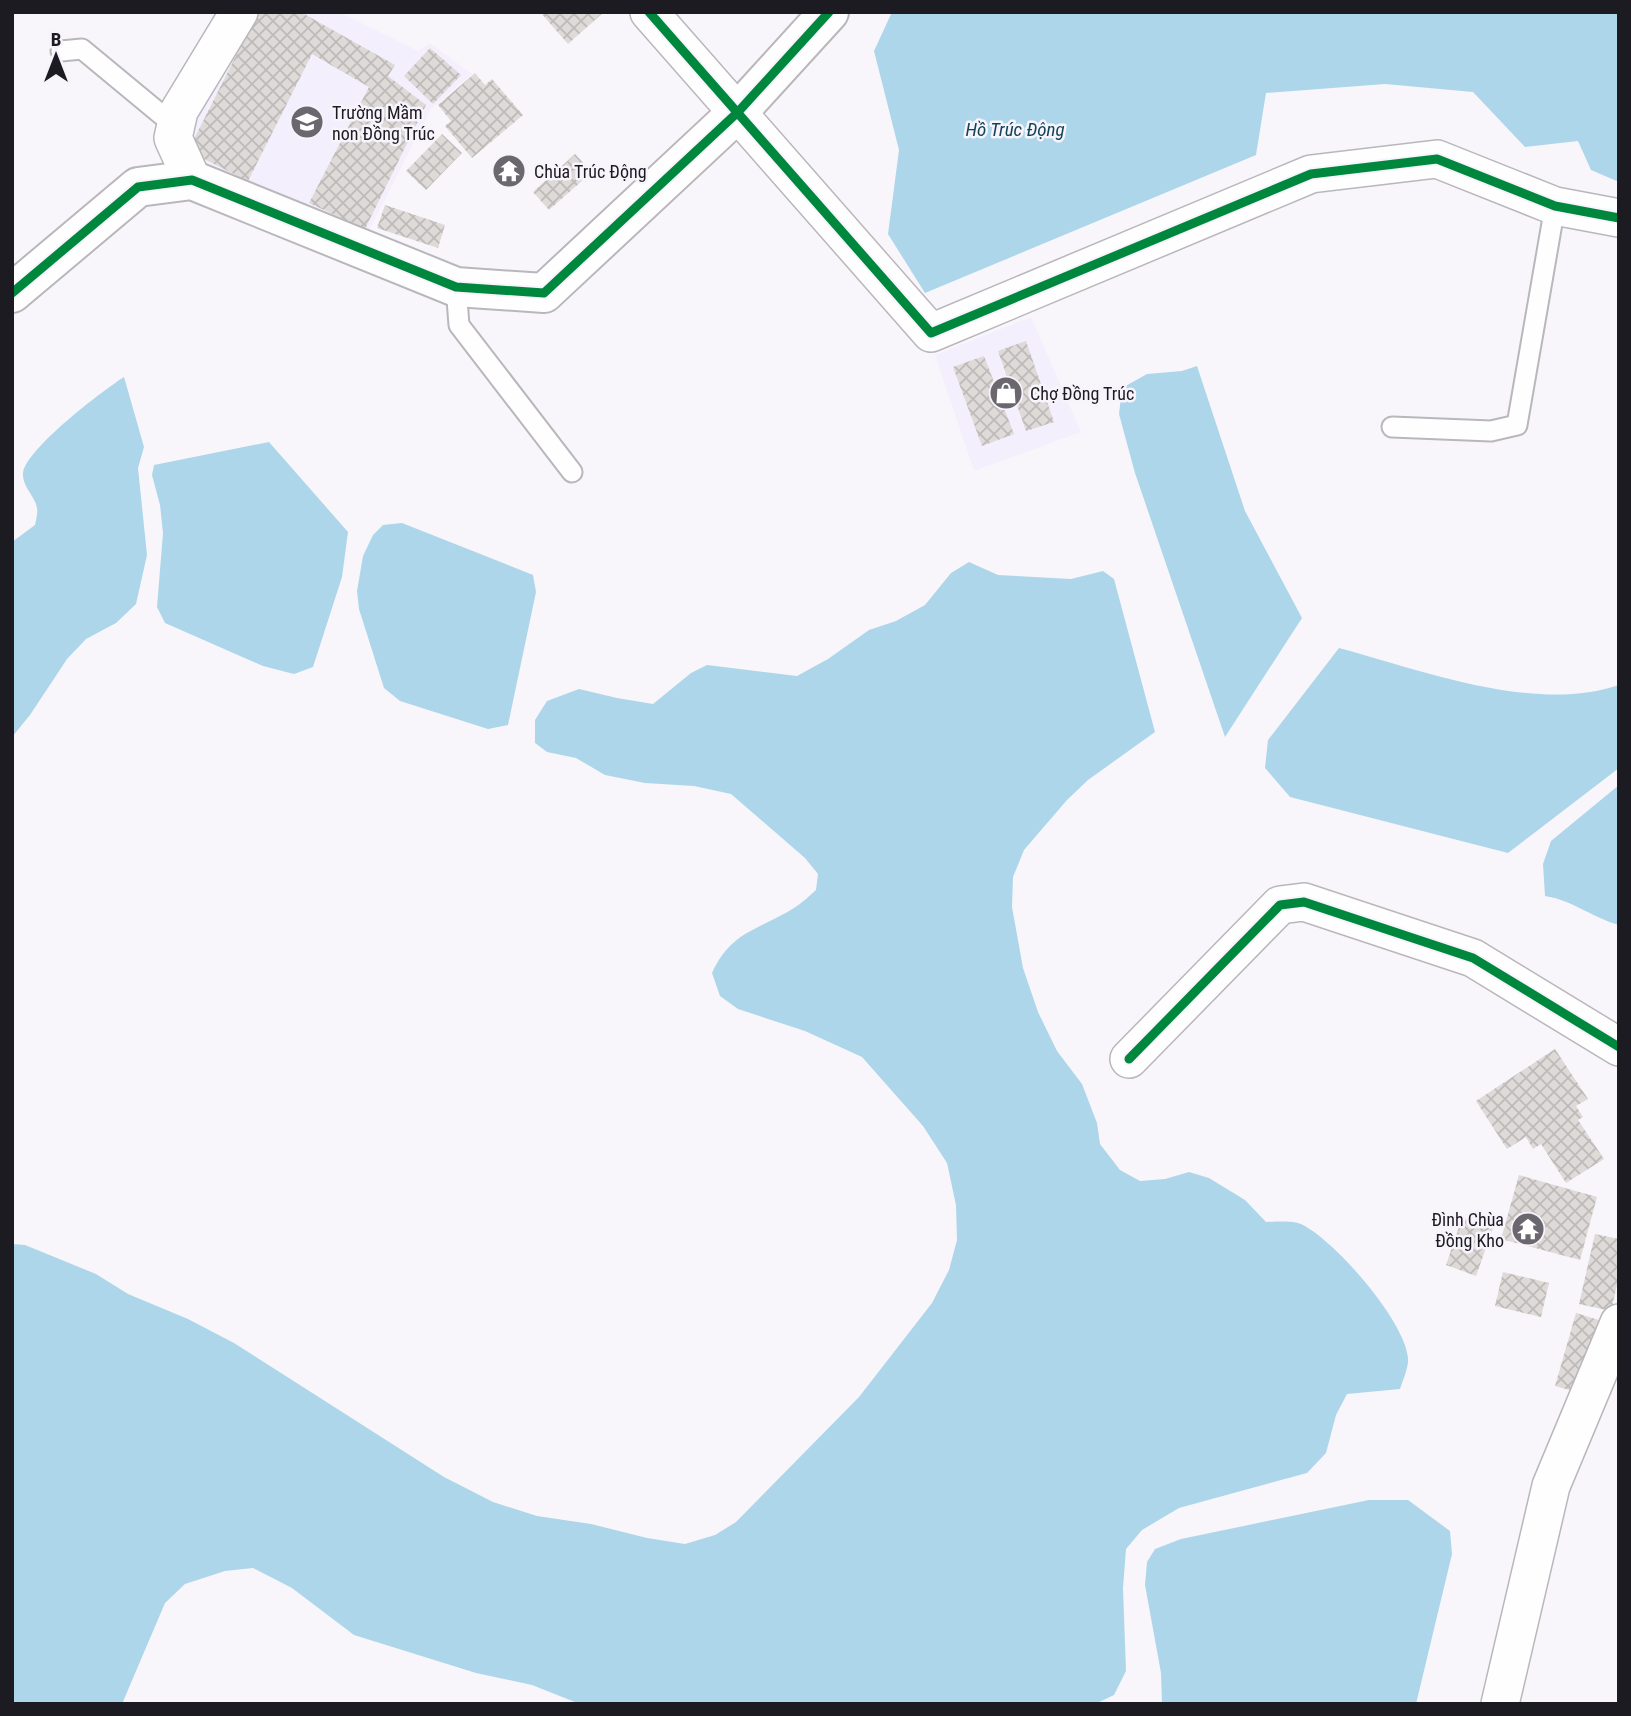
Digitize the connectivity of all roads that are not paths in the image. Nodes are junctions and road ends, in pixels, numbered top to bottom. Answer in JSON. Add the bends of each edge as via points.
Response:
{"nodes":[{"id":1,"x":239,"y":12,"type":"edge"},
{"id":2,"x":649,"y":12,"type":"edge"},
{"id":3,"x":829,"y":12,"type":"edge"},
{"id":4,"x":61,"y":51,"type":"dead end"},
{"id":5,"x":738,"y":112,"type":"junction"},
{"id":6,"x":176,"y":126,"type":"junction"},
{"id":7,"x":192,"y":180,"type":"junction"},
{"id":8,"x":1555,"y":206,"type":"junction"},
{"id":9,"x":1619,"y":218,"type":"edge"},
{"id":10,"x":15,"y":286,"type":"edge"},
{"id":11,"x":456,"y":287,"type":"junction"},
{"id":12,"x":1392,"y":427,"type":"dead end"},
{"id":13,"x":572,"y":472,"type":"dead end"},
{"id":14,"x":1619,"y":1047,"type":"edge"},
{"id":15,"x":1129,"y":1059,"type":"dead end"},
{"id":16,"x":1619,"y":1323,"type":"edge"},
{"id":17,"x":1500,"y":1704,"type":"edge"}],
"edges":[{"from":1,"to":6,"type":"street","via":[[178,111]]},
{"from":2,"to":5,"type":"street"},
{"from":3,"to":5,"type":"street"},
{"from":4,"to":6,"type":"lane","via":[[82,49]]},
{"from":5,"to":8,"type":"street","via":[[931,333],[1311,174],[1437,159]]},
{"from":5,"to":11,"type":"street","via":[[544,293]]},
{"from":6,"to":7,"type":"street","via":[[173,138]]},
{"from":7,"to":10,"type":"street","via":[[138,187]]},
{"from":7,"to":11,"type":"street"},
{"from":8,"to":9,"type":"street"},
{"from":8,"to":12,"type":"lane","via":[[1517,425],[1490,431]]},
{"from":11,"to":13,"type":"lane","via":[[459,324]]},
{"from":14,"to":15,"type":"street","via":[[1473,958],[1304,902],[1280,905]]},
{"from":16,"to":17,"type":"street","via":[[1551,1486]]}]}
